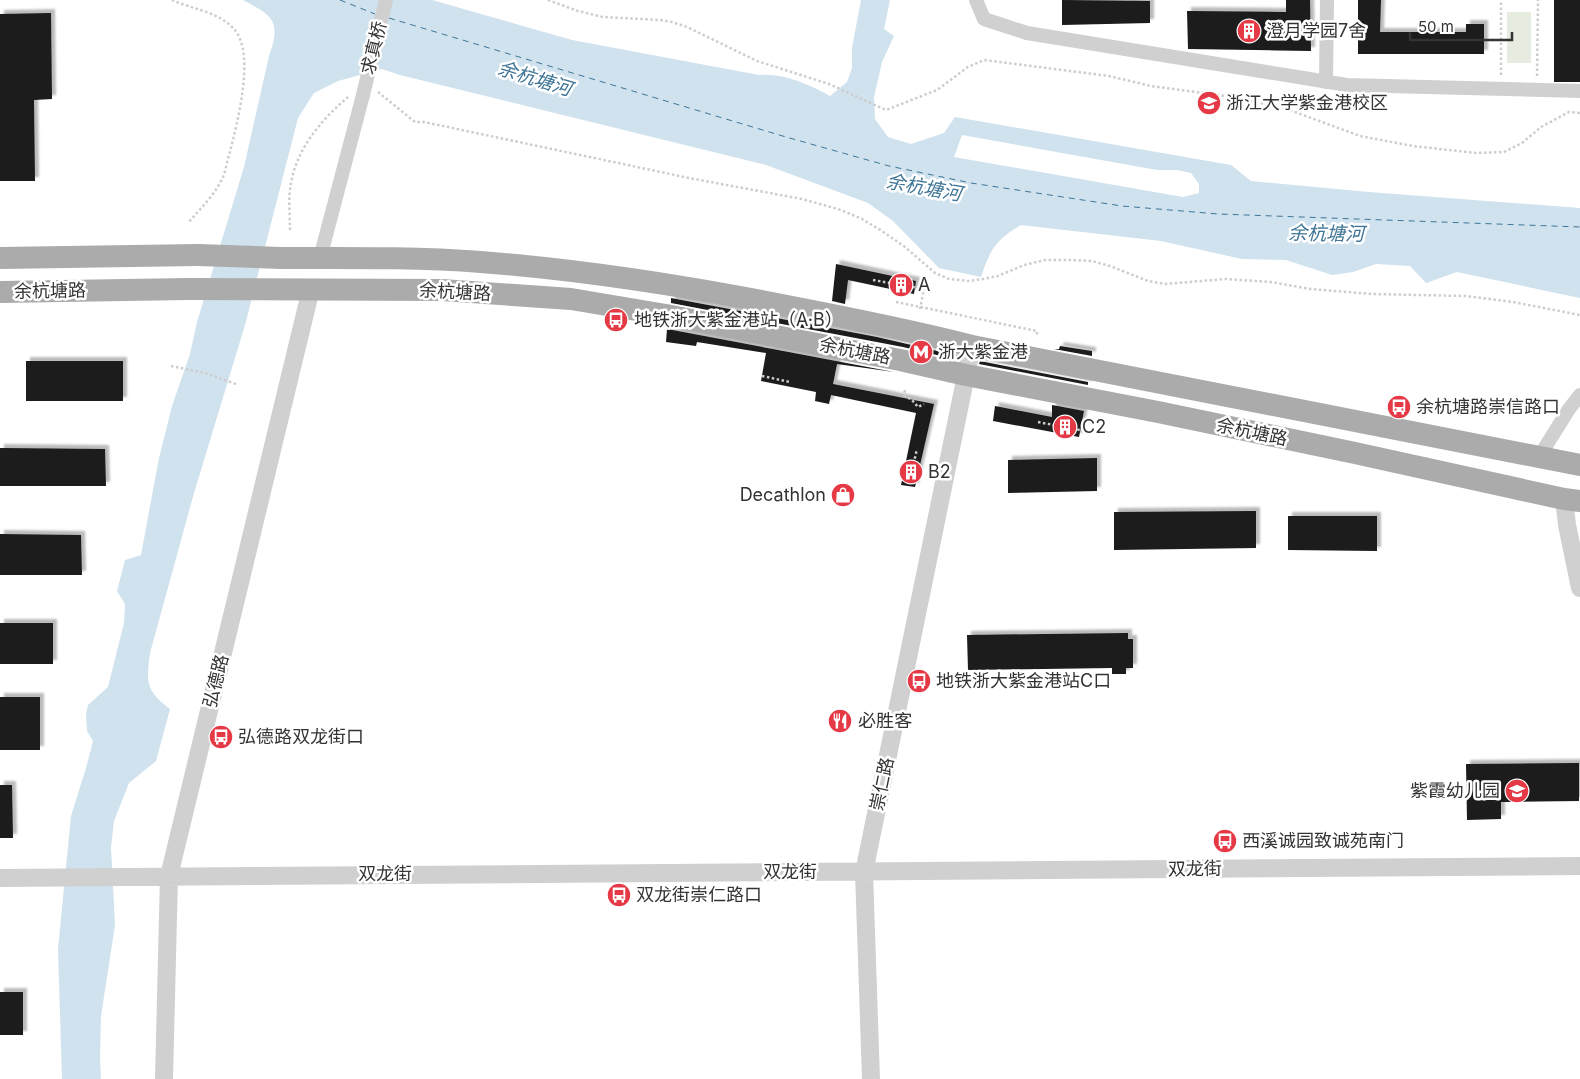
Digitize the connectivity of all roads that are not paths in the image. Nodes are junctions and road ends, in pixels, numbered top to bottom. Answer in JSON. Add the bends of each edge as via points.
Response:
{"nodes":[{"id":1,"x":386,"y":0,"type":"edge"},
{"id":2,"x":976,"y":0,"type":"edge"},
{"id":3,"x":1327,"y":0,"type":"edge"},
{"id":4,"x":1326,"y":82,"type":"junction"},
{"id":5,"x":1580,"y":91,"type":"edge"},
{"id":6,"x":0,"y":258,"type":"edge"},
{"id":7,"x":320,"y":258,"type":"junction"},
{"id":8,"x":311,"y":289,"type":"junction"},
{"id":9,"x":0,"y":292,"type":"edge"},
{"id":10,"x":972,"y":346,"type":"junction"},
{"id":11,"x":966,"y":375,"type":"junction"},
{"id":12,"x":1580,"y":395,"type":"edge"},
{"id":13,"x":1539,"y":457,"type":"junction"},
{"id":14,"x":1580,"y":465,"type":"edge"},
{"id":15,"x":1572,"y":500,"type":"edge"},
{"id":16,"x":1580,"y":588,"type":"edge"},
{"id":17,"x":1580,"y":866,"type":"edge"},
{"id":18,"x":864,"y":872,"type":"junction"},
{"id":19,"x":169,"y":876,"type":"junction"},
{"id":20,"x":0,"y":878,"type":"edge"},
{"id":21,"x":164,"y":1079,"type":"edge"},
{"id":22,"x":871,"y":1079,"type":"edge"}],
"edges":[{"from":1,"to":7,"type":"street","name":"求真桥","bridge":true},
{"from":2,"to":4,"type":"street","via":[[984,19],[1027,33]]},
{"from":3,"to":4,"type":"street"},
{"from":4,"to":5,"type":"street"},
{"from":6,"to":7,"type":"main road","name":"余杭塘路","bridge":true,"via":[[198,255]]},
{"from":7,"to":10,"type":"main road","name":"余杭塘路","via":[[480,262],[603,274],[911,330]]},
{"from":8,"to":9,"type":"main road","name":"余杭塘路"},
{"from":8,"to":11,"type":"main road","name":"余杭塘路","via":[[442,290],[571,300],[666,315]]},
{"from":8,"to":19,"type":"street","name":"弘德路"},
{"from":10,"to":11,"type":"street","name":"崇仁路"},
{"from":10,"to":13,"type":"main road","name":"余杭塘路"},
{"from":11,"to":15,"type":"main road","name":"余杭塘路","via":[[1158,412]]},
{"from":11,"to":18,"type":"street","name":"崇仁路"},
{"from":12,"to":13,"type":"street"},
{"from":13,"to":14,"type":"main road","name":"余杭塘路"},
{"from":15,"to":16,"type":"street"},
{"from":17,"to":18,"type":"street","name":"双龙街"},
{"from":18,"to":19,"type":"street","name":"双龙街"},
{"from":18,"to":22,"type":"street","name":"崇仁路"},
{"from":19,"to":20,"type":"street","name":"双龙街"},
{"from":19,"to":21,"type":"street","name":"弘德路"}]}
